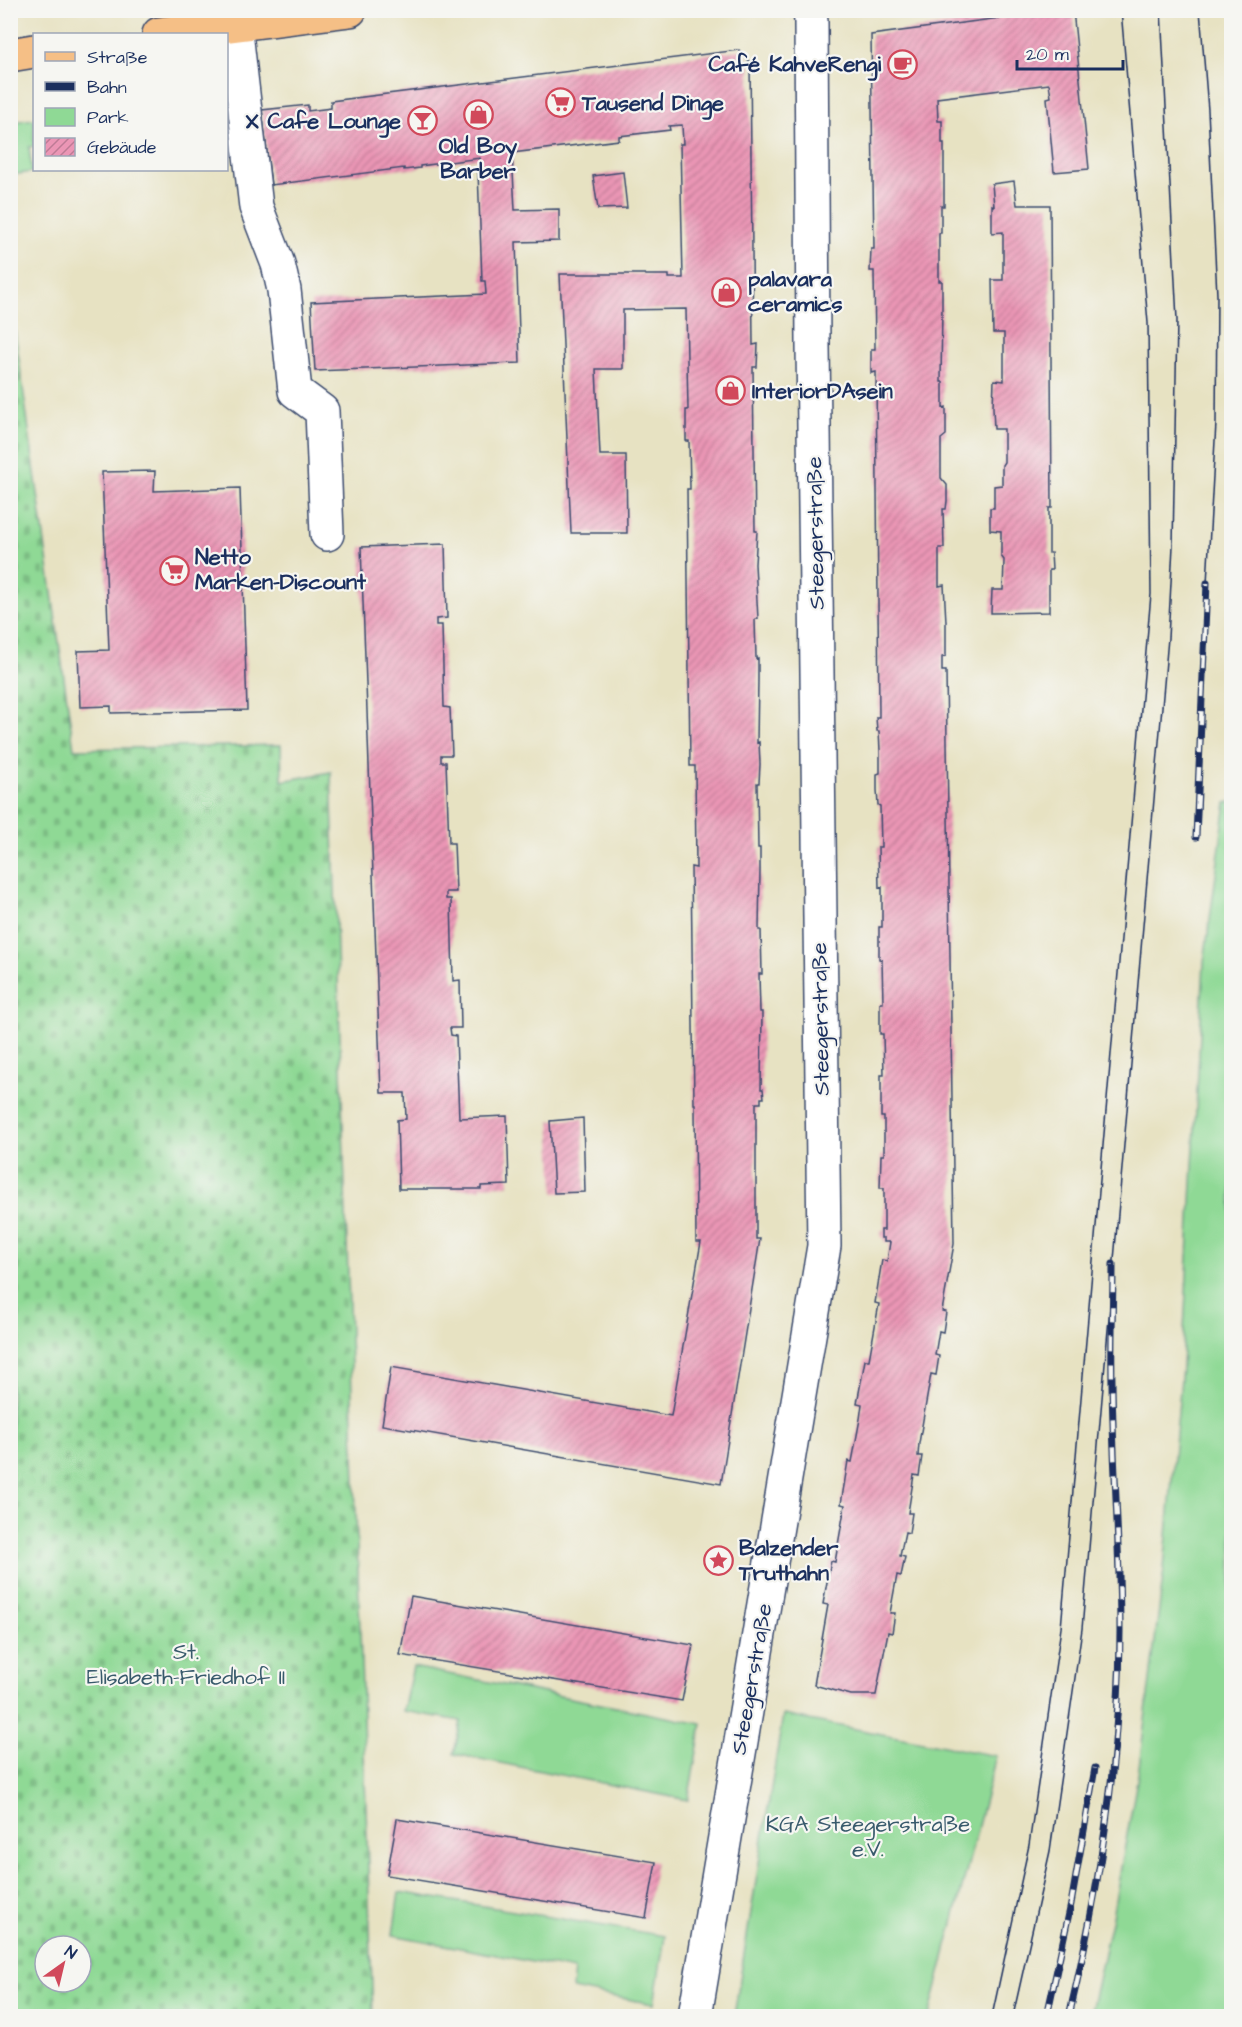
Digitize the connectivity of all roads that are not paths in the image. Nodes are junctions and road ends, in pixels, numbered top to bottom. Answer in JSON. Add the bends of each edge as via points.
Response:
{"nodes":[{"id":1,"x":350,"y":10,"type":"edge"},
{"id":2,"x":810,"y":10,"type":"edge"},
{"id":3,"x":235,"y":24,"type":"junction"},
{"id":4,"x":169,"y":33,"type":"edge"},
{"id":5,"x":327,"y":534,"type":"dead end"},
{"id":6,"x":695,"y":2016,"type":"edge"}],
"edges":[{"from":1,"to":3,"type":"main road"},
{"from":2,"to":6,"type":"street","name":"Steegerstraße","via":[[824,1246]]},
{"from":3,"to":4,"type":"main road"},
{"from":3,"to":5,"type":"street","via":[[256,207],[284,290],[295,391],[322,411]]}]}
